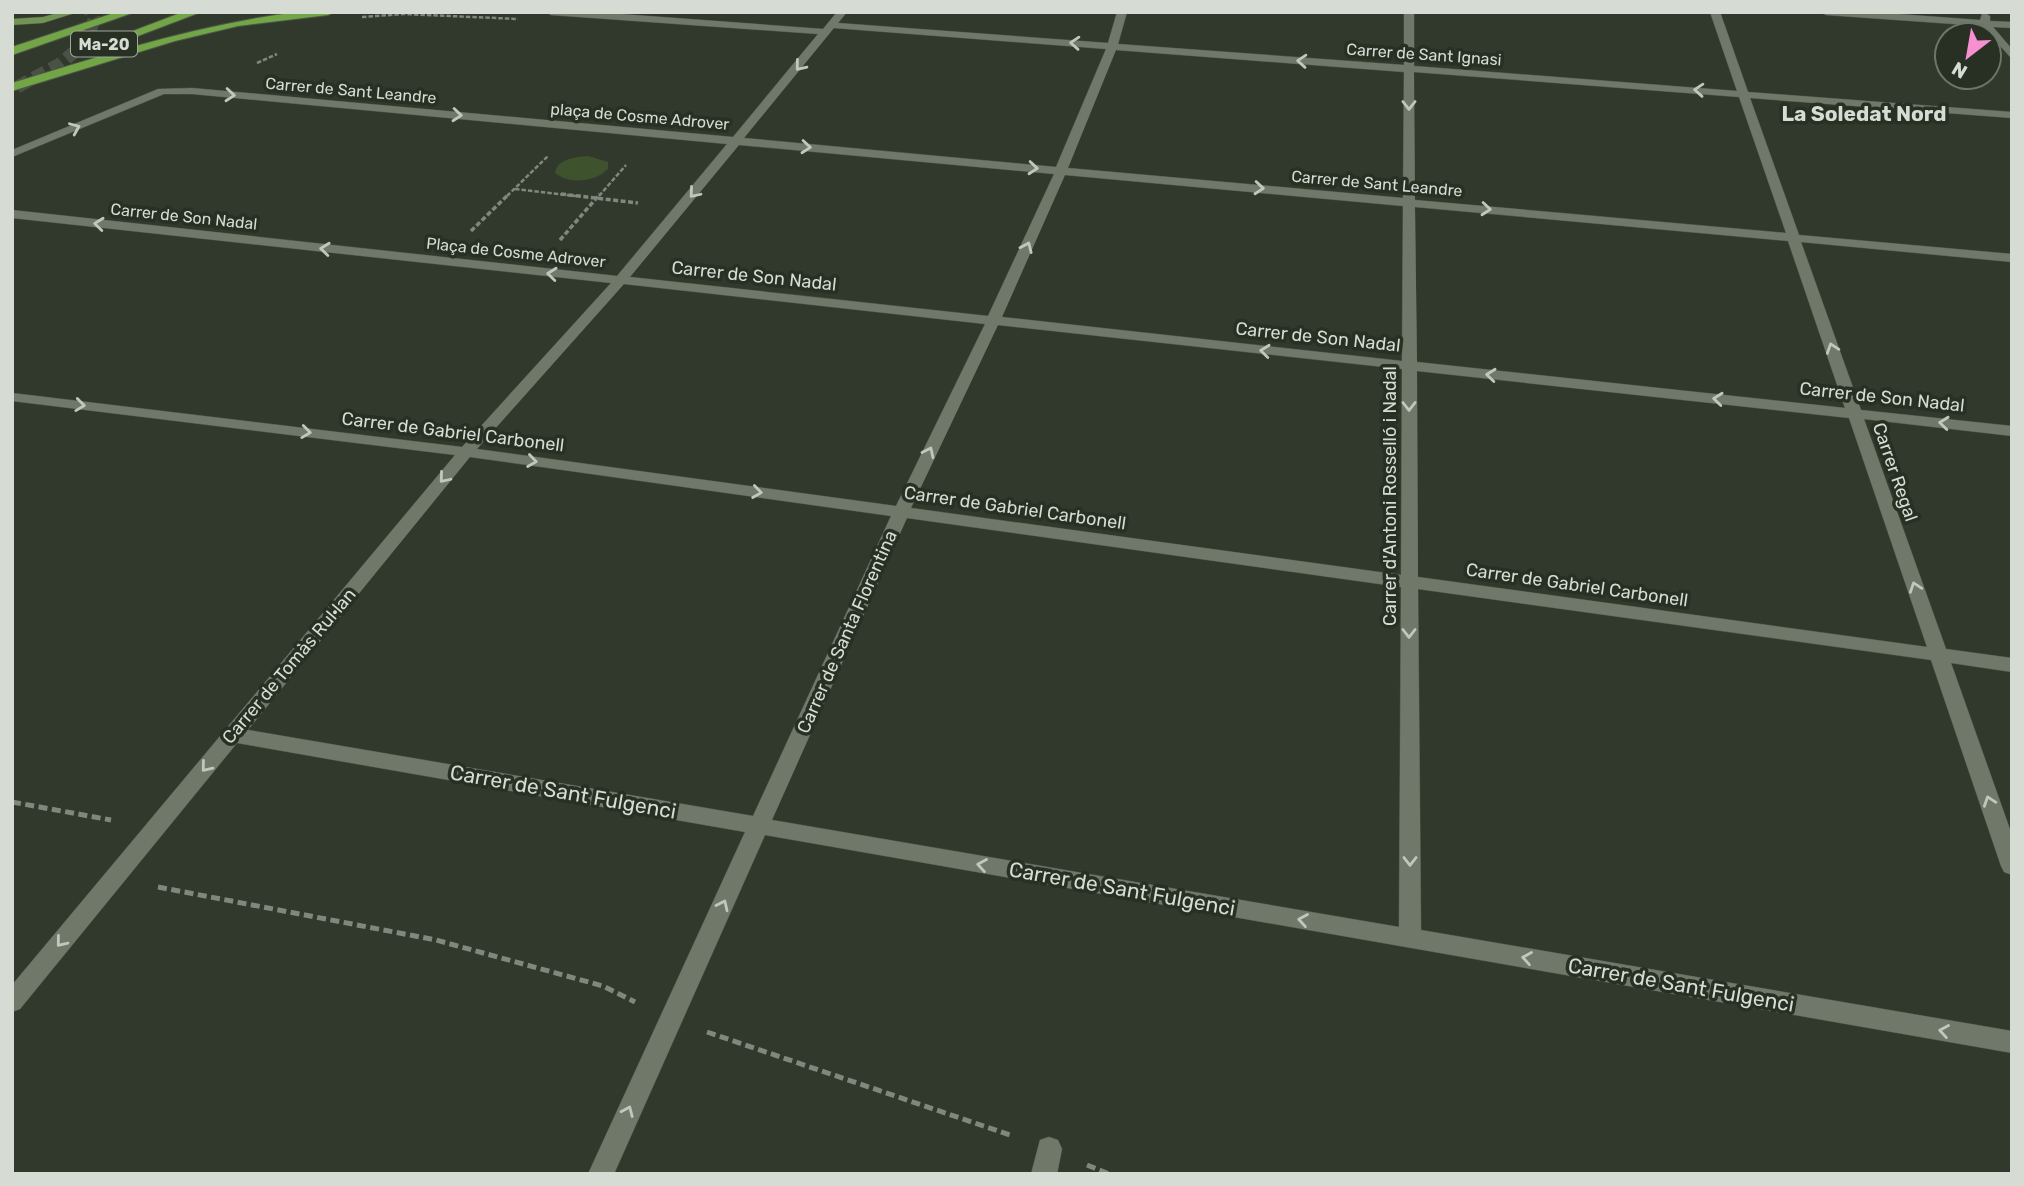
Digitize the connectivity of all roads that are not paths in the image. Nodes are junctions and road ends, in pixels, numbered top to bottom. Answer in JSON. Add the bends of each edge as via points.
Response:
{"nodes":[{"id":1,"x":73,"y":12,"type":"edge"},
{"id":2,"x":105,"y":12,"type":"edge"},
{"id":3,"x":130,"y":12,"type":"edge"},
{"id":4,"x":195,"y":12,"type":"edge"},
{"id":5,"x":328,"y":12,"type":"edge"},
{"id":6,"x":551,"y":12,"type":"edge"},
{"id":7,"x":842,"y":12,"type":"edge"},
{"id":8,"x":1122,"y":12,"type":"edge"},
{"id":9,"x":1409,"y":12,"type":"edge"},
{"id":10,"x":1715,"y":12,"type":"edge"},
{"id":11,"x":1826,"y":12,"type":"edge"},
{"id":12,"x":208,"y":17,"type":"dead end"},
{"id":13,"x":1985,"y":18,"type":"edge"},
{"id":14,"x":12,"y":22,"type":"edge"},
{"id":15,"x":2012,"y":25,"type":"edge"},
{"id":16,"x":830,"y":28,"type":"junction"},
{"id":17,"x":1112,"y":46,"type":"junction"},
{"id":18,"x":12,"y":48,"type":"edge"},
{"id":19,"x":2012,"y":56,"type":"edge"},
{"id":20,"x":1409,"y":69,"type":"junction"},
{"id":21,"x":12,"y":76,"type":"edge"},
{"id":22,"x":12,"y":86,"type":"edge"},
{"id":23,"x":1743,"y":93,"type":"junction"},
{"id":24,"x":2012,"y":115,"type":"edge"},
{"id":25,"x":538,"y":122,"type":"joint"},
{"id":26,"x":738,"y":141,"type":"junction"},
{"id":27,"x":12,"y":155,"type":"edge"},
{"id":28,"x":1061,"y":170,"type":"junction"},
{"id":29,"x":1409,"y":202,"type":"junction"},
{"id":30,"x":12,"y":214,"type":"edge"},
{"id":31,"x":1794,"y":238,"type":"junction"},
{"id":32,"x":393,"y":256,"type":"joint"},
{"id":33,"x":2012,"y":258,"type":"edge"},
{"id":34,"x":620,"y":281,"type":"junction"},
{"id":35,"x":993,"y":321,"type":"junction"},
{"id":36,"x":1409,"y":366,"type":"junction"},
{"id":37,"x":12,"y":397,"type":"edge"},
{"id":38,"x":1855,"y":414,"type":"junction"},
{"id":39,"x":2012,"y":431,"type":"edge"},
{"id":40,"x":466,"y":452,"type":"junction"},
{"id":41,"x":901,"y":512,"type":"junction"},
{"id":42,"x":1409,"y":581,"type":"junction"},
{"id":43,"x":1938,"y":654,"type":"junction"},
{"id":44,"x":2012,"y":665,"type":"edge"},
{"id":45,"x":232,"y":735,"type":"junction"},
{"id":46,"x":760,"y":826,"type":"junction"},
{"id":47,"x":2012,"y":866,"type":"edge"},
{"id":48,"x":1410,"y":938,"type":"junction"},
{"id":49,"x":12,"y":1002,"type":"edge"},
{"id":50,"x":2012,"y":1042,"type":"edge"},
{"id":51,"x":1049,"y":1149,"type":"road end"},
{"id":52,"x":601,"y":1174,"type":"edge"},
{"id":53,"x":1044,"y":1174,"type":"edge"}],
"edges":[{"from":1,"to":14,"type":"main road"},
{"from":2,"to":18,"type":"highway"},
{"from":3,"to":18,"type":"highway","number":"Ma-20"},
{"from":4,"to":21,"type":"highway","number":"Ma-20"},
{"from":5,"to":22,"type":"highway","via":[[172,38]]},
{"from":6,"to":16,"type":"street","name":"Carrer de Sant Ignasi"},
{"from":7,"to":16,"type":"street"},
{"from":8,"to":17,"type":"street","name":"Carrer de Santa Florentina"},
{"from":9,"to":20,"type":"street","name":"Carrer d'Antoni Rosselló i Nadal"},
{"from":10,"to":23,"type":"street","name":"Carrer Regal"},
{"from":11,"to":13,"type":"street"},
{"from":12,"to":22,"type":"highway"},
{"from":13,"to":15,"type":"street"},
{"from":13,"to":19,"type":"street"},
{"from":17,"to":16,"type":"street","name":"Carrer de Sant Ignasi","one_way":true},
{"from":16,"to":26,"type":"street","one_way":true},
{"from":20,"to":17,"type":"street","name":"Carrer de Sant Ignasi","one_way":true},
{"from":17,"to":28,"type":"street","name":"Carrer de Santa Florentina"},
{"from":23,"to":20,"type":"street","name":"Carrer de Sant Ignasi","one_way":true},
{"from":20,"to":29,"type":"street","name":"Carrer d'Antoni Rosselló i Nadal","one_way":true},
{"from":23,"to":24,"type":"street","name":"Carrer de Sant Ignasi"},
{"from":23,"to":31,"type":"street","name":"Carrer Regal"},
{"from":25,"to":26,"type":"street","name":"plaça de Cosme Adrover"},
{"from":27,"to":25,"type":"street","name":"Carrer de Sant Leandre","one_way":true,"via":[[162,90]]},
{"from":26,"to":28,"type":"street","name":"Carrer de Sant Leandre","one_way":true},
{"from":26,"to":34,"type":"street","name":"Plaça de Cosme Adrover","one_way":true},
{"from":28,"to":29,"type":"street","name":"Carrer de Sant Leandre","one_way":true},
{"from":35,"to":28,"type":"street","name":"Carrer de Santa Florentina","one_way":true},
{"from":29,"to":31,"type":"street","name":"Carrer de Sant Leandre","one_way":true},
{"from":29,"to":36,"type":"street","name":"Carrer d'Antoni Rosselló i Nadal"},
{"from":32,"to":30,"type":"street","name":"Carrer de Son Nadal","one_way":true},
{"from":31,"to":33,"type":"street","name":"Carrer de Sant Leandre"},
{"from":38,"to":31,"type":"street","name":"Carrer Regal","one_way":true},
{"from":34,"to":32,"type":"street","name":"Plaça de Cosme Adrover","one_way":true},
{"from":34,"to":35,"type":"street","name":"Carrer de Son Nadal"},
{"from":34,"to":40,"type":"street","name":"Carrer de Tomàs Rul·lan"},
{"from":36,"to":35,"type":"street","name":"Carrer de Son Nadal","one_way":true},
{"from":41,"to":35,"type":"street","name":"Carrer de Santa Florentina","one_way":true},
{"from":38,"to":36,"type":"street","name":"Carrer de Son Nadal","one_way":true},
{"from":36,"to":42,"type":"street","name":"Carrer d'Antoni Rosselló i Nadal","one_way":true},
{"from":37,"to":40,"type":"street","name":"Carrer de Gabriel Carbonell","one_way":true},
{"from":39,"to":38,"type":"street","name":"Carrer de Son Nadal","one_way":true},
{"from":43,"to":38,"type":"street","name":"Carrer Regal","one_way":true},
{"from":40,"to":41,"type":"street","name":"Carrer de Gabriel Carbonell","one_way":true},
{"from":40,"to":45,"type":"street","name":"Carrer de Tomàs Rul·lan","one_way":true},
{"from":41,"to":42,"type":"street","name":"Carrer de Gabriel Carbonell"},
{"from":41,"to":46,"type":"street","name":"Carrer de Santa Florentina"},
{"from":42,"to":43,"type":"street","name":"Carrer de Gabriel Carbonell"},
{"from":42,"to":48,"type":"street","name":"Carrer d'Antoni Rosselló i Nadal","one_way":true},
{"from":43,"to":44,"type":"street","name":"Carrer de Gabriel Carbonell"},
{"from":47,"to":43,"type":"street","name":"Carrer Regal","one_way":true},
{"from":45,"to":46,"type":"street","name":"Carrer de Sant Fulgenci"},
{"from":45,"to":49,"type":"street","name":"Carrer de Tomàs Rul·lan","one_way":true},
{"from":48,"to":46,"type":"street","name":"Carrer de Sant Fulgenci","one_way":true},
{"from":52,"to":46,"type":"street","name":"Carrer de Santa Florentina","one_way":true},
{"from":50,"to":48,"type":"street","name":"Carrer de Sant Fulgenci","one_way":true},
{"from":51,"to":53,"type":"street"}]}
